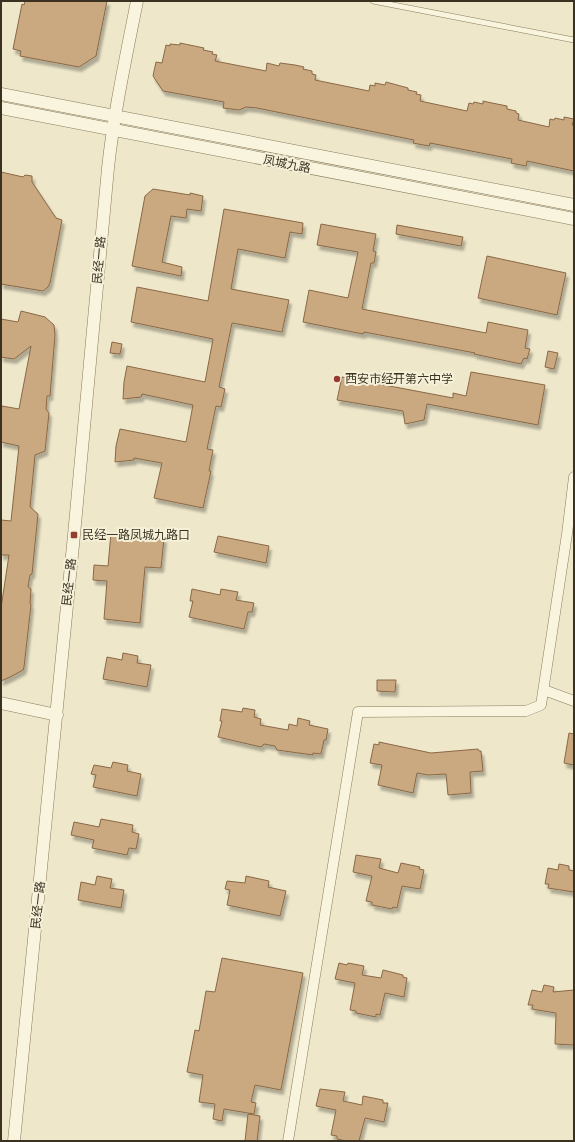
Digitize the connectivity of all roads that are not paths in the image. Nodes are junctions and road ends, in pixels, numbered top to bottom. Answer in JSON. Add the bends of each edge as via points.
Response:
{"nodes":[{"id":1,"x":137,"y":1,"type":"edge"},
{"id":2,"x":373,"y":1,"type":"edge"},
{"id":3,"x":574,"y":40,"type":"edge"},
{"id":4,"x":1,"y":94,"type":"edge"},
{"id":5,"x":1,"y":108,"type":"edge"},
{"id":6,"x":115,"y":116,"type":"junction"},
{"id":7,"x":112,"y":129,"type":"junction"},
{"id":8,"x":574,"y":205,"type":"edge"},
{"id":9,"x":574,"y":219,"type":"edge"},
{"id":10,"x":574,"y":477,"type":"edge"},
{"id":11,"x":544,"y":690,"type":"junction"},
{"id":12,"x":574,"y":701,"type":"edge"},
{"id":13,"x":1,"y":703,"type":"edge"},
{"id":14,"x":56,"y":714,"type":"junction"},
{"id":15,"x":14,"y":1141,"type":"edge"},
{"id":16,"x":288,"y":1141,"type":"edge"}],
"edges":[{"from":1,"to":6,"type":"street","name":"民经一路"},
{"from":2,"to":3,"type":"lane"},
{"from":4,"to":6,"type":"street","name":"凤城九路"},
{"from":5,"to":7,"type":"street","name":"凤城九路"},
{"from":6,"to":7,"type":"street","name":"民经一路"},
{"from":6,"to":8,"type":"street","name":"凤城九路"},
{"from":7,"to":9,"type":"street","name":"凤城九路"},
{"from":7,"to":14,"type":"street","name":"民经一路"},
{"from":10,"to":11,"type":"street"},
{"from":11,"to":12,"type":"street"},
{"from":11,"to":16,"type":"street","via":[[541,705],[526,711],[358,712]]},
{"from":13,"to":14,"type":"street"},
{"from":14,"to":15,"type":"street","name":"民经一路"}]}
